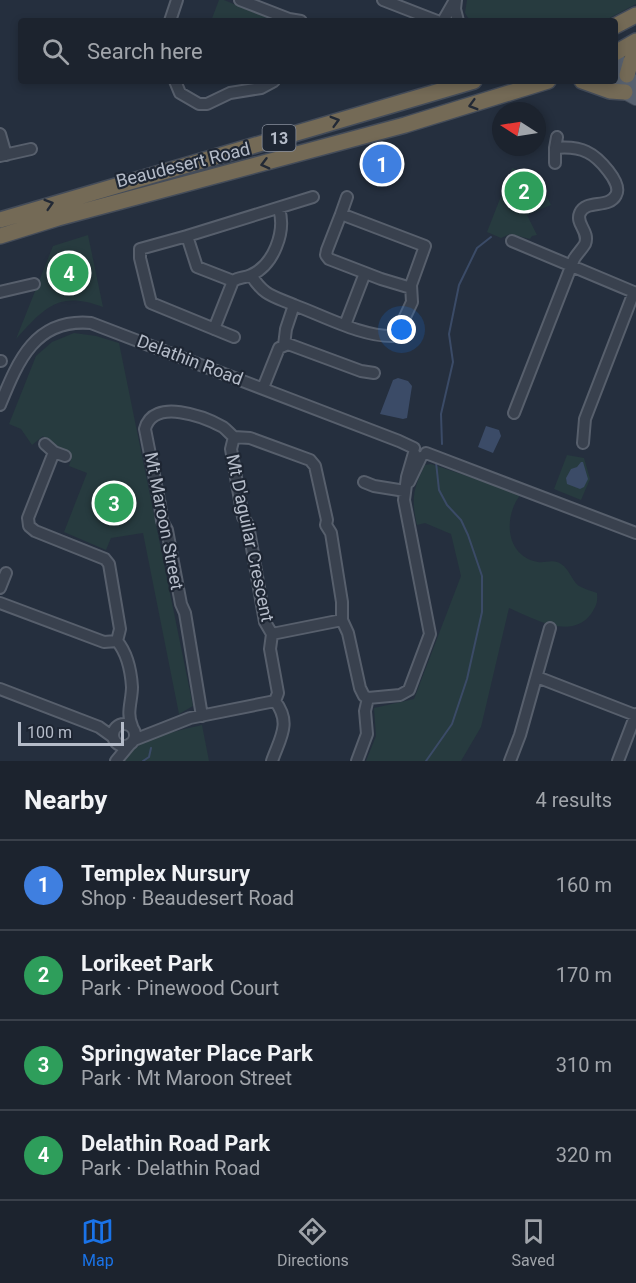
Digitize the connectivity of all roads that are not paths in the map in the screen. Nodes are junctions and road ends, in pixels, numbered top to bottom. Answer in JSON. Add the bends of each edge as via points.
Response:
{"nodes":[{"id":1,"x":177,"y":0,"type":"edge"},
{"id":2,"x":383,"y":0,"type":"edge"},
{"id":3,"x":456,"y":0,"type":"edge"},
{"id":4,"x":244,"y":1,"type":"edge"},
{"id":5,"x":636,"y":15,"type":"edge"},
{"id":6,"x":171,"y":18,"type":"edge"},
{"id":7,"x":286,"y":18,"type":"edge"},
{"id":8,"x":429,"y":18,"type":"edge"},
{"id":9,"x":445,"y":18,"type":"edge"},
{"id":10,"x":457,"y":18,"type":"edge"},
{"id":11,"x":618,"y":24,"type":"edge"},
{"id":12,"x":636,"y":41,"type":"edge"},
{"id":13,"x":618,"y":52,"type":"edge"},
{"id":14,"x":636,"y":53,"type":"edge"},
{"id":15,"x":618,"y":61,"type":"edge"},
{"id":16,"x":176,"y":84,"type":"edge"},
{"id":17,"x":268,"y":84,"type":"edge"},
{"id":18,"x":464,"y":84,"type":"edge"},
{"id":19,"x":538,"y":84,"type":"edge"},
{"id":20,"x":590,"y":84,"type":"edge"},
{"id":21,"x":628,"y":86,"type":"edge"},
{"id":22,"x":0,"y":134,"type":"edge"},
{"id":23,"x":31,"y":149,"type":"dead end"},
{"id":24,"x":3,"y":156,"type":"edge"},
{"id":25,"x":555,"y":163,"type":"dead end"},
{"id":26,"x":313,"y":197,"type":"dead end"},
{"id":27,"x":347,"y":197,"type":"dead end"},
{"id":28,"x":279,"y":209,"type":"junction"},
{"id":29,"x":341,"y":214,"type":"junction"},
{"id":30,"x":0,"y":220,"type":"edge"},
{"id":31,"x":0,"y":236,"type":"edge"},
{"id":32,"x":187,"y":236,"type":"junction"},
{"id":33,"x":512,"y":241,"type":"dead end"},
{"id":34,"x":570,"y":266,"type":"junction"},
{"id":35,"x":365,"y":273,"type":"junction"},
{"id":36,"x":251,"y":275,"type":"junction"},
{"id":37,"x":233,"y":281,"type":"junction"},
{"id":38,"x":34,"y":284,"type":"dead end"},
{"id":39,"x":411,"y":288,"type":"junction"},
{"id":40,"x":0,"y":292,"type":"edge"},
{"id":41,"x":635,"y":292,"type":"edge"},
{"id":42,"x":294,"y":305,"type":"junction"},
{"id":43,"x":345,"y":325,"type":"junction"},
{"id":44,"x":214,"y":329,"type":"junction"},
{"id":45,"x":234,"y":337,"type":"dead end"},
{"id":46,"x":284,"y":345,"type":"junction"},
{"id":47,"x":374,"y":373,"type":"dead end"},
{"id":48,"x":263,"y":388,"type":"junction"},
{"id":49,"x":0,"y":405,"type":"edge"},
{"id":50,"x":514,"y":413,"type":"dead end"},
{"id":51,"x":234,"y":436,"type":"junction"},
{"id":52,"x":583,"y":443,"type":"dead end"},
{"id":53,"x":45,"y":444,"type":"dead end"},
{"id":54,"x":419,"y":453,"type":"junction"},
{"id":55,"x":364,"y":482,"type":"dead end"},
{"id":56,"x":406,"y":487,"type":"junction"},
{"id":57,"x":636,"y":532,"type":"edge"},
{"id":58,"x":6,"y":573,"type":"dead end"},
{"id":59,"x":0,"y":588,"type":"edge"},
{"id":60,"x":0,"y":603,"type":"edge"},
{"id":61,"x":342,"y":620,"type":"junction"},
{"id":62,"x":550,"y":628,"type":"dead end"},
{"id":63,"x":272,"y":634,"type":"junction"},
{"id":64,"x":117,"y":640,"type":"junction"},
{"id":65,"x":537,"y":677,"type":"junction"},
{"id":66,"x":0,"y":689,"type":"edge"},
{"id":67,"x":368,"y":698,"type":"junction"},
{"id":68,"x":271,"y":702,"type":"junction"},
{"id":69,"x":636,"y":714,"type":"edge"},
{"id":70,"x":202,"y":716,"type":"junction"},
{"id":71,"x":124,"y":734,"type":"junction"},
{"id":72,"x":114,"y":761,"type":"edge"},
{"id":73,"x":272,"y":761,"type":"edge"},
{"id":74,"x":357,"y":761,"type":"edge"},
{"id":75,"x":510,"y":761,"type":"edge"},
{"id":76,"x":618,"y":761,"type":"edge"}],
"edges":[{"from":1,"to":6,"type":"street"},
{"from":2,"to":8,"type":"street"},
{"from":3,"to":9,"type":"street"},
{"from":3,"to":10,"type":"street"},
{"from":4,"to":7,"type":"street"},
{"from":5,"to":11,"type":"highway"},
{"from":12,"to":13,"type":"highway"},
{"from":14,"to":21,"type":"highway"},
{"from":15,"to":21,"type":"main road"},
{"from":16,"to":17,"type":"street","via":[[180,93],[199,104]]},
{"from":30,"to":18,"type":"highway","name":"Beaudesert Road","number":"13","one_way":true},
{"from":19,"to":31,"type":"highway","name":"Beaudesert Road","number":"13","one_way":true},
{"from":20,"to":21,"type":"highway","via":[[610,91]]},
{"from":22,"to":24,"type":"street"},
{"from":23,"to":24,"type":"street"},
{"from":25,"to":34,"type":"street","via":[[556,142],[578,149],[595,157],[616,180],[618,189],[612,200],[582,210],[579,220],[585,231],[585,244]]},
{"from":26,"to":28,"type":"street"},
{"from":27,"to":29,"type":"street"},
{"from":28,"to":32,"type":"street"},
{"from":28,"to":36,"type":"street","via":[[282,224],[272,257]]},
{"from":29,"to":35,"type":"street","via":[[326,255]]},
{"from":29,"to":39,"type":"street","via":[[425,246]]},
{"from":32,"to":37,"type":"street","via":[[197,267]]},
{"from":32,"to":44,"type":"street","via":[[140,249],[149,298],[155,306]]},
{"from":33,"to":34,"type":"street"},
{"from":34,"to":41,"type":"street"},
{"from":34,"to":50,"type":"street"},
{"from":35,"to":39,"type":"street"},
{"from":35,"to":43,"type":"street"},
{"from":36,"to":37,"type":"street"},
{"from":36,"to":42,"type":"street","via":[[266,294]]},
{"from":37,"to":44,"type":"street"},
{"from":38,"to":40,"type":"street"},
{"from":39,"to":43,"type":"street","via":[[412,302],[396,336],[371,334]]},
{"from":41,"to":52,"type":"street","via":[[585,419]]},
{"from":42,"to":43,"type":"street"},
{"from":42,"to":46,"type":"street"},
{"from":44,"to":45,"type":"street"},
{"from":46,"to":47,"type":"street"},
{"from":46,"to":48,"type":"street","via":[[279,348]]},
{"from":48,"to":49,"type":"street","name":"Delathin Road","via":[[108,327],[80,322],[57,327],[36,340],[15,369]]},
{"from":48,"to":54,"type":"street","name":"Delathin Road","via":[[399,441]]},
{"from":51,"to":61,"type":"street","name":"Mt D'aguilar Crescent","via":[[250,438],[315,465],[326,525],[331,533]]},
{"from":51,"to":63,"type":"street","name":"Mt D'aguilar Crescent","via":[[231,449],[243,517],[248,525],[265,622]]},
{"from":51,"to":70,"type":"street","name":"Mt Maroon Street","via":[[225,428],[180,411],[153,416],[145,429],[185,613]]},
{"from":53,"to":64,"type":"street","via":[[59,454],[28,518],[29,526],[109,564],[120,629]]},
{"from":54,"to":56,"type":"street"},
{"from":54,"to":57,"type":"street","name":"Delathin Road"},
{"from":55,"to":56,"type":"street"},
{"from":56,"to":67,"type":"street","via":[[406,508],[430,638],[409,690]]},
{"from":58,"to":59,"type":"street"},
{"from":60,"to":64,"type":"street","via":[[104,642]]},
{"from":61,"to":63,"type":"street"},
{"from":61,"to":67,"type":"street","via":[[360,688]]},
{"from":62,"to":65,"type":"street"},
{"from":63,"to":68,"type":"street","name":"Mt D'aguilar Crescent","via":[[270,649],[278,693]]},
{"from":64,"to":71,"type":"street","via":[[125,651],[132,687]]},
{"from":65,"to":69,"type":"street"},
{"from":65,"to":75,"type":"street"},
{"from":66,"to":71,"type":"street"},
{"from":67,"to":74,"type":"street","via":[[367,734]]},
{"from":68,"to":70,"type":"street"},
{"from":68,"to":73,"type":"street","name":"Mt D'aguilar Crescent","via":[[280,708],[284,721]]},
{"from":69,"to":76,"type":"street"},
{"from":70,"to":71,"type":"street","via":[[148,733]]},
{"from":71,"to":72,"type":"street"}]}
